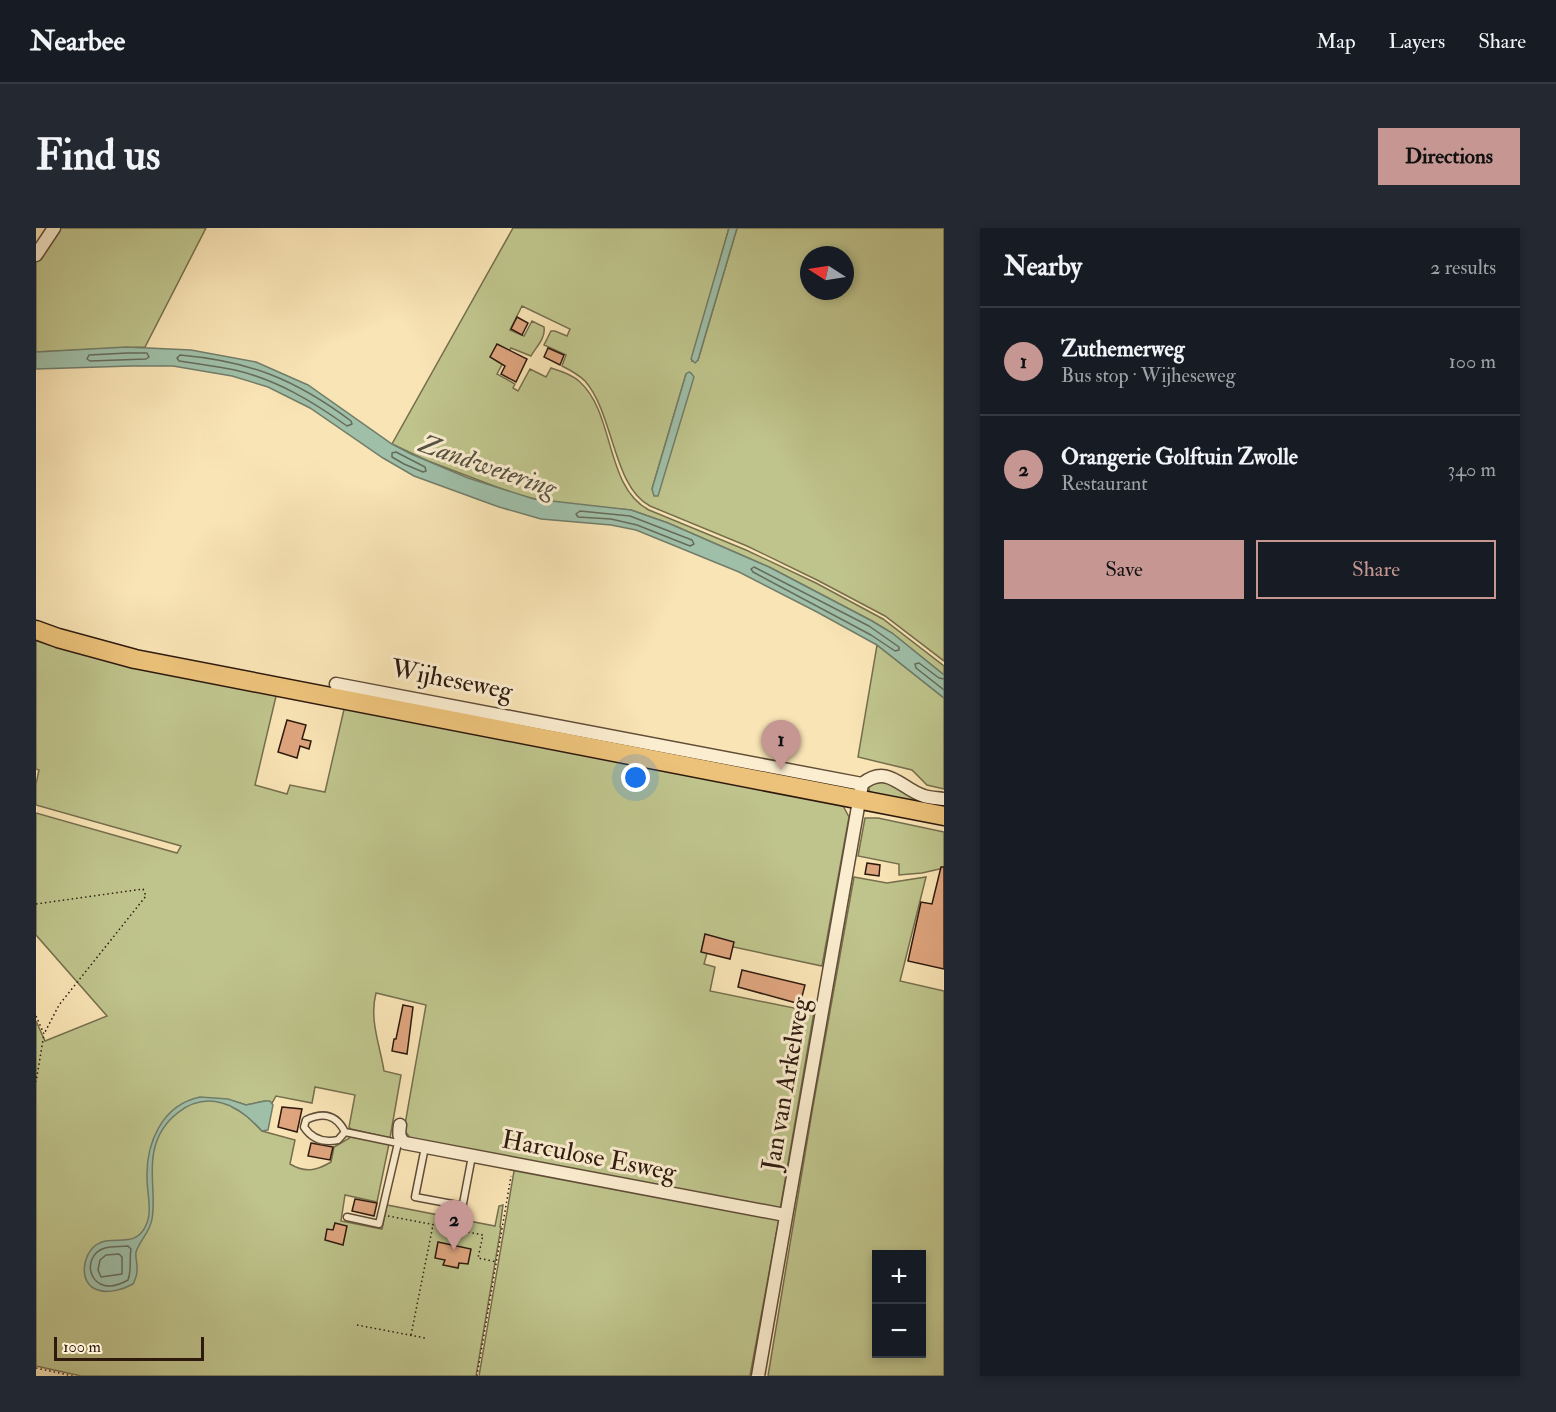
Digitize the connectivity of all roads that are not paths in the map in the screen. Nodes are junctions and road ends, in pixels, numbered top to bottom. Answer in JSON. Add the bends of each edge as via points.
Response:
{"nodes":[{"id":1,"x":54,"y":228,"type":"edge"},
{"id":2,"x":36,"y":255,"type":"edge"},
{"id":3,"x":36,"y":630,"type":"edge"},
{"id":4,"x":336,"y":684,"type":"dead end"},
{"id":5,"x":860,"y":792,"type":"junction"},
{"id":6,"x":944,"y":800,"type":"edge"},
{"id":7,"x":944,"y":816,"type":"edge"},
{"id":8,"x":400,"y":1125,"type":"dead end"},
{"id":9,"x":345,"y":1132,"type":"junction"},
{"id":10,"x":399,"y":1141,"type":"junction"},
{"id":11,"x":425,"y":1147,"type":"junction"},
{"id":12,"x":472,"y":1156,"type":"junction"},
{"id":13,"x":463,"y":1206,"type":"junction"},
{"id":14,"x":785,"y":1215,"type":"junction"},
{"id":15,"x":347,"y":1216,"type":"dead end"},
{"id":16,"x":458,"y":1230,"type":"road end"},
{"id":17,"x":758,"y":1376,"type":"edge"}],
"edges":[{"from":1,"to":2,"type":"street"},
{"from":3,"to":5,"type":"main road","name":"Wijheseweg","via":[[146,661]]},
{"from":4,"to":5,"type":"street","name":"Wijheseweg"},
{"from":5,"to":6,"type":"street","name":"Wijheseweg","via":[[876,776],[885,776],[923,796]]},
{"from":5,"to":7,"type":"main road","name":"Wijheseweg"},
{"from":5,"to":14,"type":"street","name":"Jan van Arkelweg"},
{"from":8,"to":10,"type":"street"},
{"from":9,"to":9,"type":"lane","via":[[331,1116],[306,1120],[304,1126],[308,1133],[327,1142],[338,1140]]},
{"from":9,"to":10,"type":"lane"},
{"from":10,"to":11,"type":"street","name":"Harculose Esweg"},
{"from":10,"to":15,"type":"lane","via":[[379,1224]]},
{"from":11,"to":12,"type":"street","name":"Harculose Esweg"},
{"from":11,"to":13,"type":"lane","via":[[416,1197]]},
{"from":12,"to":13,"type":"lane"},
{"from":12,"to":14,"type":"street","name":"Harculose Esweg"},
{"from":13,"to":16,"type":"lane"},
{"from":14,"to":17,"type":"street","name":"Jan van Arkelweg"}]}
